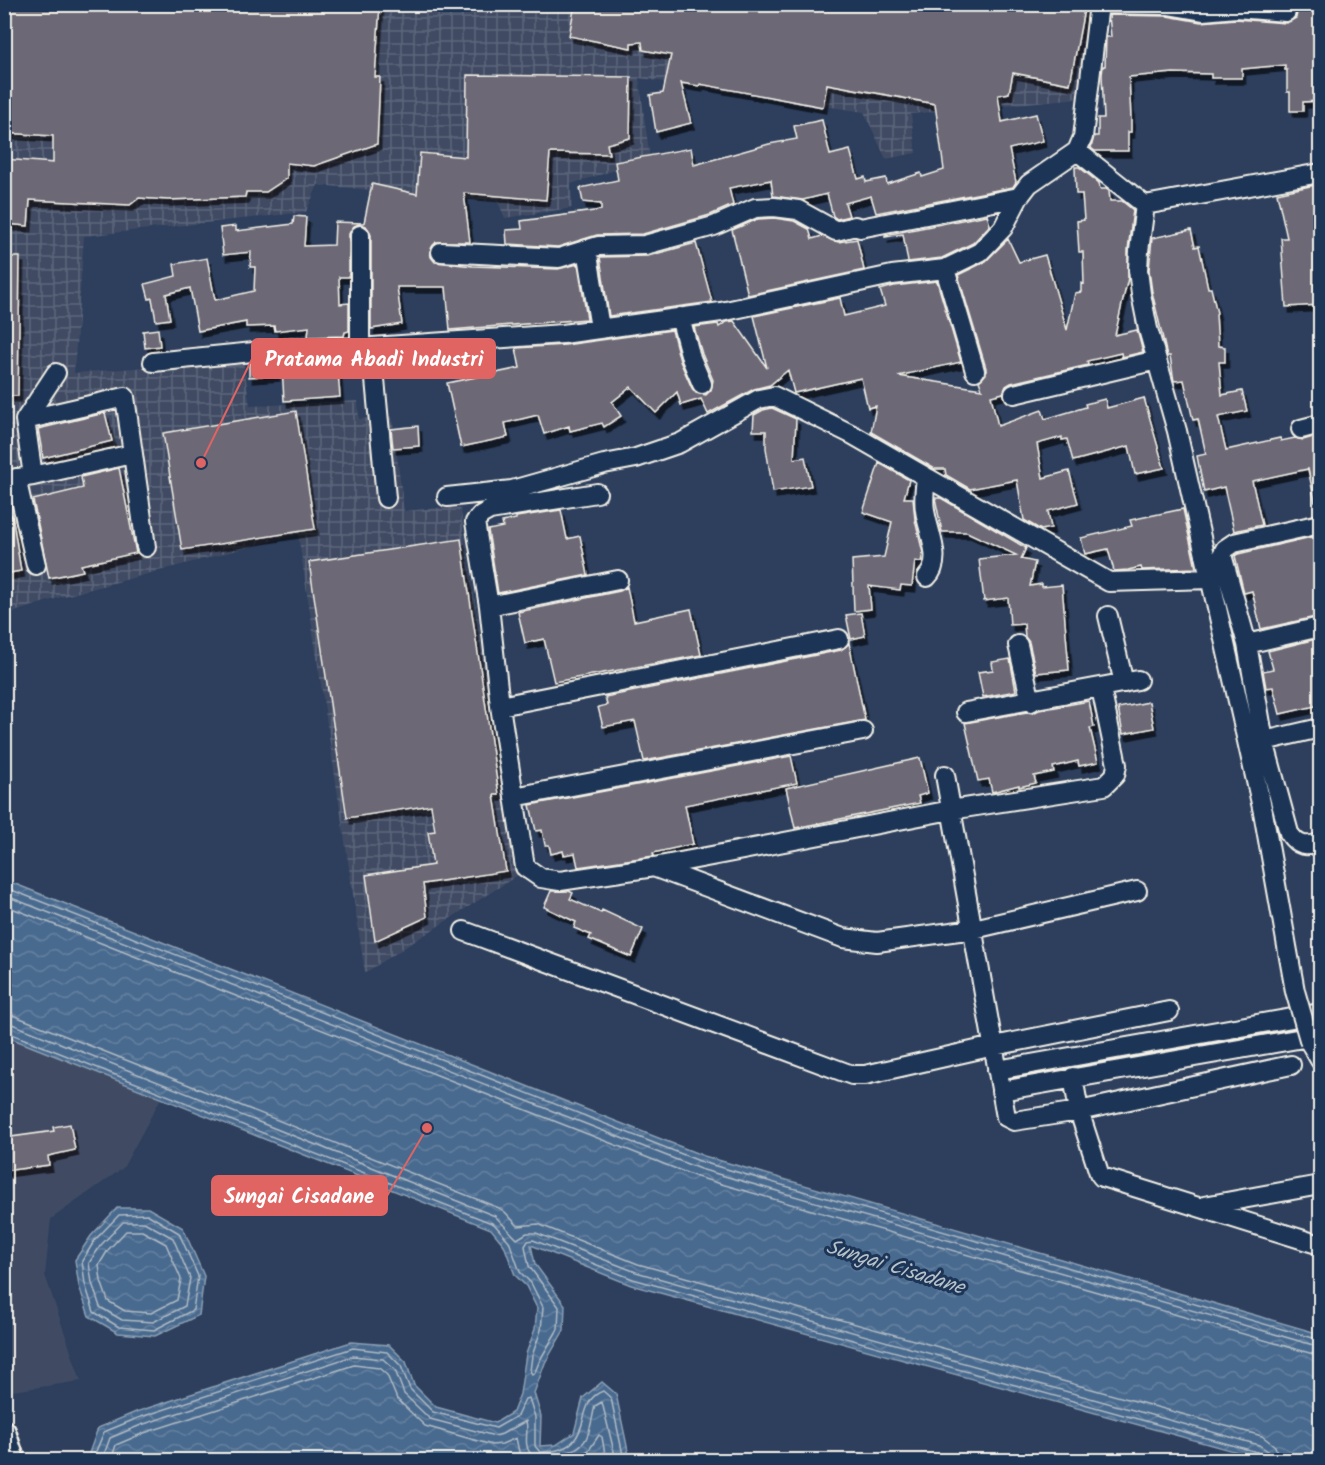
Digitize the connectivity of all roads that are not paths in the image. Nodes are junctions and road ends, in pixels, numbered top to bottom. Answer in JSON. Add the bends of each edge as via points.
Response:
{"nodes":[{"id":1,"x":1286,"y":12,"type":"dead end"},
{"id":2,"x":1077,"y":151,"type":"junction"},
{"id":3,"x":1320,"y":173,"type":"edge"},
{"id":4,"x":1019,"y":197,"type":"junction"},
{"id":5,"x":1145,"y":205,"type":"junction"},
{"id":6,"x":360,"y":235,"type":"dead end"},
{"id":7,"x":587,"y":249,"type":"junction"},
{"id":8,"x":441,"y":252,"type":"dead end"},
{"id":9,"x":945,"y":269,"type":"junction"},
{"id":10,"x":680,"y":317,"type":"junction"},
{"id":11,"x":600,"y":328,"type":"junction"},
{"id":12,"x":366,"y":347,"type":"junction"},
{"id":13,"x":1158,"y":360,"type":"junction"},
{"id":14,"x":153,"y":362,"type":"dead end"},
{"id":15,"x":975,"y":370,"type":"dead end"},
{"id":16,"x":56,"y":373,"type":"dead end"},
{"id":17,"x":702,"y":384,"type":"dead end"},
{"id":18,"x":1014,"y":394,"type":"dead end"},
{"id":19,"x":25,"y":420,"type":"junction"},
{"id":20,"x":1320,"y":424,"type":"edge"},
{"id":21,"x":1301,"y":429,"type":"dead end"},
{"id":22,"x":132,"y":454,"type":"junction"},
{"id":23,"x":926,"y":477,"type":"junction"},
{"id":24,"x":18,"y":478,"type":"edge"},
{"id":25,"x":597,"y":493,"type":"dead end"},
{"id":26,"x":447,"y":497,"type":"dead end"},
{"id":27,"x":386,"y":498,"type":"dead end"},
{"id":28,"x":1320,"y":524,"type":"edge"},
{"id":29,"x":146,"y":547,"type":"dead end"},
{"id":30,"x":36,"y":565,"type":"dead end"},
{"id":31,"x":927,"y":577,"type":"dead end"},
{"id":32,"x":1210,"y":579,"type":"junction"},
{"id":33,"x":618,"y":580,"type":"dead end"},
{"id":34,"x":489,"y":606,"type":"junction"},
{"id":35,"x":1108,"y":616,"type":"dead end"},
{"id":36,"x":1320,"y":627,"type":"edge"},
{"id":37,"x":839,"y":639,"type":"dead end"},
{"id":38,"x":1247,"y":644,"type":"junction"},
{"id":39,"x":1018,"y":645,"type":"dead end"},
{"id":40,"x":1101,"y":688,"type":"junction"},
{"id":41,"x":1031,"y":702,"type":"junction"},
{"id":42,"x":500,"y":706,"type":"junction"},
{"id":43,"x":966,"y":712,"type":"dead end"},
{"id":44,"x":1320,"y":728,"type":"edge"},
{"id":45,"x":863,"y":732,"type":"dead end"},
{"id":46,"x":1264,"y":741,"type":"junction"},
{"id":47,"x":945,"y":775,"type":"dead end"},
{"id":48,"x":514,"y":796,"type":"junction"},
{"id":49,"x":951,"y":810,"type":"junction"},
{"id":50,"x":1320,"y":843,"type":"edge"},
{"id":51,"x":654,"y":867,"type":"junction"},
{"id":52,"x":1137,"y":891,"type":"dead end"},
{"id":53,"x":974,"y":929,"type":"junction"},
{"id":54,"x":464,"y":931,"type":"dead end"},
{"id":55,"x":1169,"y":1011,"type":"dead end"},
{"id":56,"x":1320,"y":1012,"type":"edge"},
{"id":57,"x":1315,"y":1039,"type":"edge"},
{"id":58,"x":994,"y":1046,"type":"junction"},
{"id":59,"x":1320,"y":1060,"type":"edge"},
{"id":60,"x":1291,"y":1065,"type":"dead end"},
{"id":61,"x":997,"y":1070,"type":"junction"},
{"id":62,"x":1073,"y":1077,"type":"junction"},
{"id":63,"x":1001,"y":1091,"type":"junction"},
{"id":64,"x":1079,"y":1111,"type":"junction"},
{"id":65,"x":1320,"y":1185,"type":"edge"},
{"id":66,"x":1202,"y":1207,"type":"junction"},
{"id":67,"x":1320,"y":1245,"type":"edge"},
{"id":68,"x":4,"y":1432,"type":"edge"},
{"id":69,"x":13,"y":1461,"type":"edge"}],
"edges":[{"from":1,"to":2,"type":"street","via":[[1099,4],[1083,137]]},
{"from":2,"to":4,"type":"street","via":[[1029,184]]},
{"from":2,"to":5,"type":"street"},
{"from":3,"to":5,"type":"street"},
{"from":4,"to":7,"type":"street","via":[[836,231],[798,210],[755,208],[714,225],[645,245]]},
{"from":4,"to":9,"type":"street","via":[[1003,228],[980,252]]},
{"from":5,"to":13,"type":"street","via":[[1138,270],[1148,329]]},
{"from":6,"to":12,"type":"street"},
{"from":7,"to":8,"type":"street","via":[[558,258]]},
{"from":7,"to":11,"type":"street"},
{"from":9,"to":10,"type":"street","via":[[892,275],[721,312]]},
{"from":9,"to":15,"type":"street"},
{"from":10,"to":11,"type":"street"},
{"from":10,"to":17,"type":"street"},
{"from":11,"to":12,"type":"street"},
{"from":12,"to":14,"type":"street","via":[[293,348]]},
{"from":12,"to":27,"type":"street"},
{"from":13,"to":18,"type":"street"},
{"from":13,"to":32,"type":"street"},
{"from":16,"to":19,"type":"street"},
{"from":19,"to":22,"type":"street","via":[[125,397]]},
{"from":19,"to":24,"type":"street"},
{"from":20,"to":21,"type":"street"},
{"from":22,"to":24,"type":"street"},
{"from":22,"to":29,"type":"street"},
{"from":23,"to":26,"type":"street","via":[[774,396],[759,399],[680,443],[636,458],[512,490]]},
{"from":23,"to":31,"type":"street","via":[[925,510],[934,556]]},
{"from":23,"to":32,"type":"street","via":[[1110,582]]},
{"from":24,"to":30,"type":"street"},
{"from":25,"to":34,"type":"street","via":[[490,510],[481,515],[475,522]]},
{"from":28,"to":38,"type":"street","via":[[1234,543],[1225,549],[1222,555]]},
{"from":32,"to":57,"type":"street","bridge":true,"via":[[1263,812],[1295,991]]},
{"from":33,"to":34,"type":"street"},
{"from":34,"to":42,"type":"street"},
{"from":35,"to":40,"type":"street","via":[[1131,682]]},
{"from":36,"to":38,"type":"street"},
{"from":37,"to":42,"type":"street"},
{"from":38,"to":46,"type":"street"},
{"from":39,"to":41,"type":"street"},
{"from":40,"to":41,"type":"street"},
{"from":40,"to":49,"type":"street","via":[[1117,765],[1115,775],[1104,786]]},
{"from":41,"to":43,"type":"street"},
{"from":42,"to":48,"type":"street"},
{"from":44,"to":46,"type":"street"},
{"from":45,"to":48,"type":"street"},
{"from":46,"to":50,"type":"street","via":[[1289,833],[1299,844]]},
{"from":47,"to":49,"type":"street"},
{"from":48,"to":51,"type":"street","via":[[525,867],[541,878],[560,881]]},
{"from":49,"to":51,"type":"street"},
{"from":49,"to":53,"type":"street"},
{"from":51,"to":53,"type":"street","via":[[856,941],[877,942]]},
{"from":52,"to":53,"type":"street"},
{"from":53,"to":58,"type":"street"},
{"from":54,"to":58,"type":"street","via":[[852,1075]]},
{"from":55,"to":58,"type":"street"},
{"from":56,"to":61,"type":"street"},
{"from":57,"to":59,"type":"street"},
{"from":57,"to":62,"type":"street"},
{"from":58,"to":61,"type":"street"},
{"from":60,"to":64,"type":"street"},
{"from":61,"to":63,"type":"street"},
{"from":62,"to":63,"type":"street"},
{"from":62,"to":64,"type":"street"},
{"from":63,"to":64,"type":"street","via":[[1006,1117],[1014,1121]]},
{"from":64,"to":66,"type":"street","via":[[1100,1175]]},
{"from":65,"to":66,"type":"street"},
{"from":66,"to":67,"type":"street"},
{"from":68,"to":69,"type":"street"}]}
